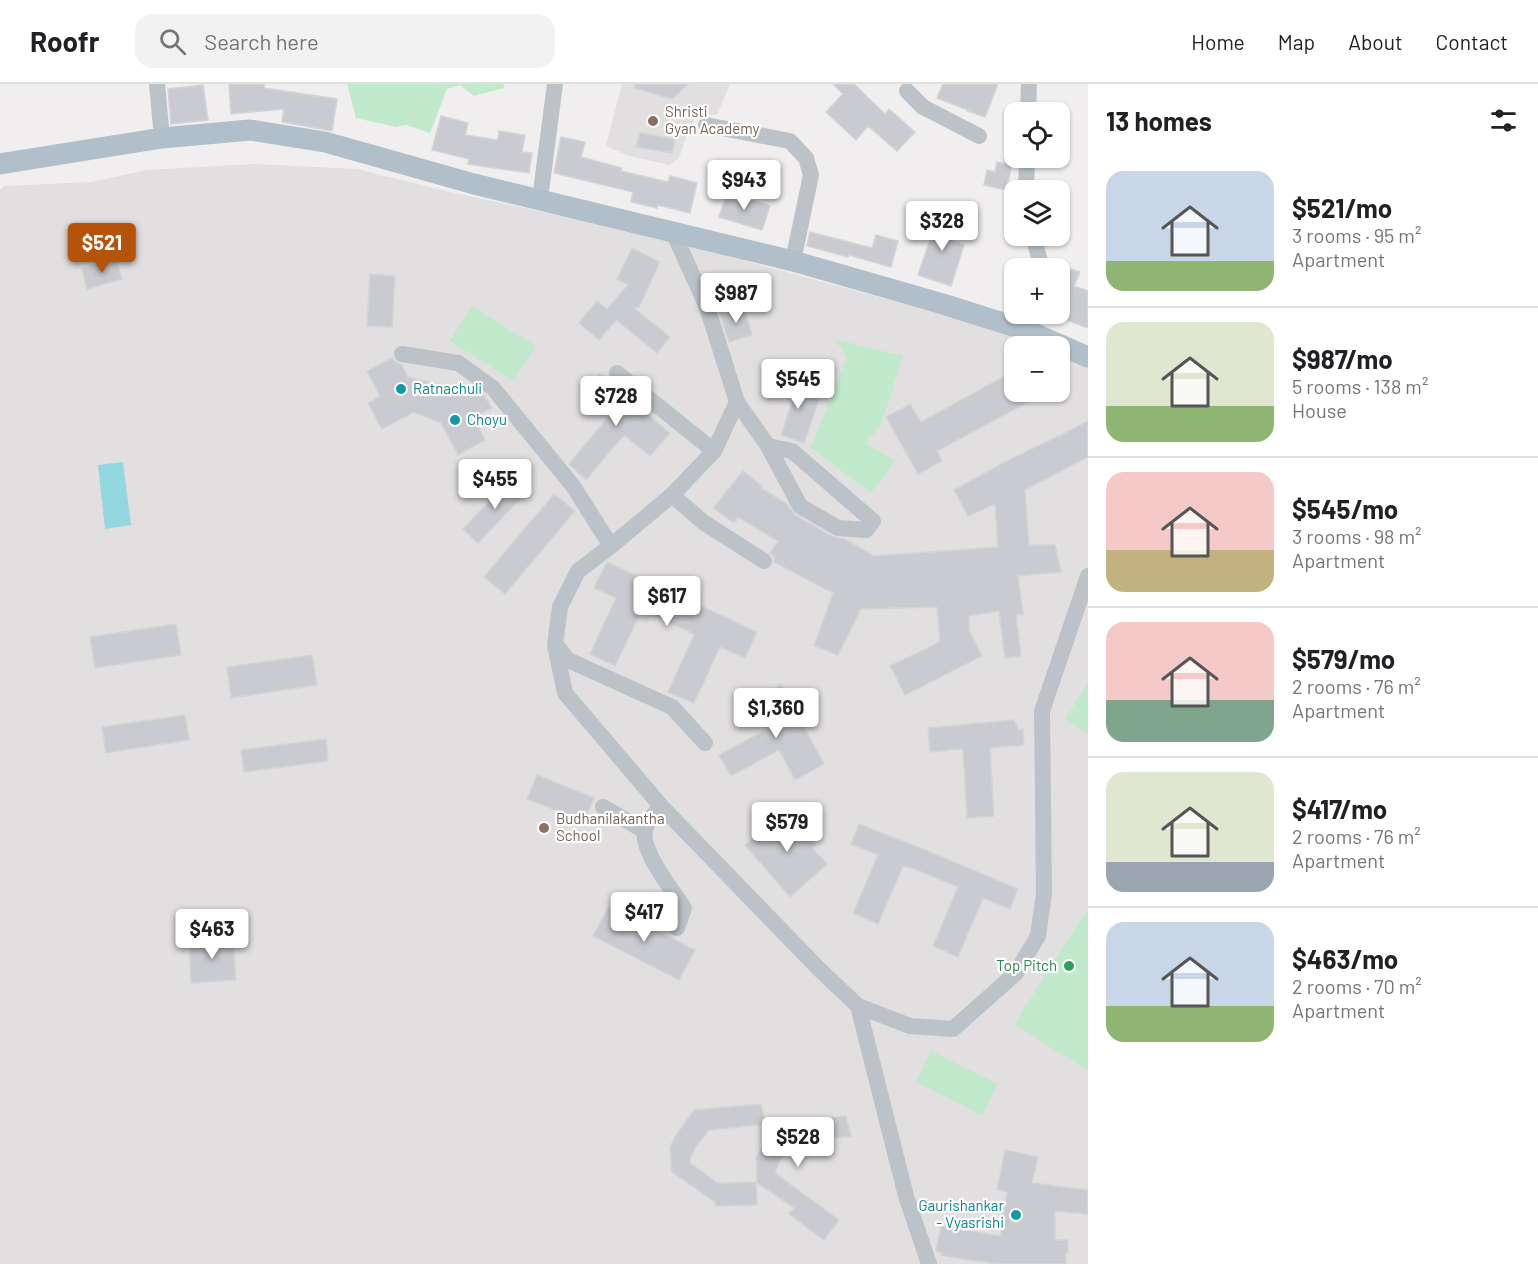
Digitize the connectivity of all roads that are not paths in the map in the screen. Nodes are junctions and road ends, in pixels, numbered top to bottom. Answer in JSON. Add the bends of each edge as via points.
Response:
{"nodes":[{"id":1,"x":157,"y":84,"type":"edge"},
{"id":2,"x":555,"y":84,"type":"edge"},
{"id":3,"x":1029,"y":84,"type":"edge"},
{"id":4,"x":907,"y":86,"type":"edge"},
{"id":5,"x":1028,"y":102,"type":"edge"},
{"id":6,"x":706,"y":125,"type":"dead end"},
{"id":7,"x":980,"y":136,"type":"dead end"},
{"id":8,"x":162,"y":138,"type":"junction"},
{"id":9,"x":0,"y":164,"type":"edge"},
{"id":10,"x":540,"y":199,"type":"junction"},
{"id":11,"x":673,"y":232,"type":"junction"},
{"id":12,"x":793,"y":261,"type":"junction"},
{"id":13,"x":1004,"y":316,"type":"edge"},
{"id":14,"x":1033,"y":324,"type":"edge"},
{"id":15,"x":402,"y":354,"type":"dead end"},
{"id":16,"x":1088,"y":357,"type":"edge"},
{"id":17,"x":617,"y":373,"type":"dead end"},
{"id":18,"x":737,"y":402,"type":"junction"},
{"id":19,"x":768,"y":446,"type":"junction"},
{"id":20,"x":714,"y":451,"type":"junction"},
{"id":21,"x":672,"y":495,"type":"junction"},
{"id":22,"x":611,"y":546,"type":"junction"},
{"id":23,"x":764,"y":561,"type":"dead end"},
{"id":24,"x":1088,"y":576,"type":"edge"},
{"id":25,"x":555,"y":645,"type":"junction"},
{"id":26,"x":705,"y":743,"type":"dead end"},
{"id":27,"x":661,"y":806,"type":"junction"},
{"id":28,"x":603,"y":807,"type":"dead end"},
{"id":29,"x":645,"y":831,"type":"junction"},
{"id":30,"x":677,"y":928,"type":"dead end"},
{"id":31,"x":858,"y":1006,"type":"junction"},
{"id":32,"x":929,"y":1264,"type":"edge"}],
"edges":[{"from":1,"to":8,"type":"street"},
{"from":2,"to":10,"type":"street"},
{"from":3,"to":5,"type":"street"},
{"from":4,"to":7,"type":"street","via":[[923,107]]},
{"from":6,"to":12,"type":"street","via":[[790,141],[806,158],[811,176]]},
{"from":8,"to":9,"type":"main road"},
{"from":8,"to":10,"type":"main road","via":[[250,130],[325,142]]},
{"from":10,"to":11,"type":"main road"},
{"from":11,"to":12,"type":"main road"},
{"from":11,"to":18,"type":"street","via":[[707,307]]},
{"from":12,"to":13,"type":"main road"},
{"from":14,"to":16,"type":"main road"},
{"from":15,"to":22,"type":"street","via":[[458,363],[494,388],[573,486]]},
{"from":17,"to":20,"type":"street"},
{"from":18,"to":19,"type":"street"},
{"from":18,"to":20,"type":"street"},
{"from":19,"to":19,"type":"street","via":[[792,452],[855,505],[873,521],[866,530],[838,528],[800,506]]},
{"from":20,"to":21,"type":"street"},
{"from":21,"to":22,"type":"street"},
{"from":21,"to":23,"type":"street","via":[[704,522]]},
{"from":22,"to":25,"type":"street","via":[[578,571],[560,607]]},
{"from":24,"to":31,"type":"street","via":[[1042,711],[1044,894],[1038,936],[1016,973],[953,1029],[910,1026]]},
{"from":25,"to":26,"type":"street","via":[[568,660],[672,707]]},
{"from":25,"to":27,"type":"street","via":[[565,693]]},
{"from":27,"to":29,"type":"street"},
{"from":27,"to":31,"type":"street"},
{"from":28,"to":29,"type":"street"},
{"from":29,"to":30,"type":"street","via":[[649,854],[684,908]]},
{"from":31,"to":32,"type":"street","via":[[906,1196]]}]}
